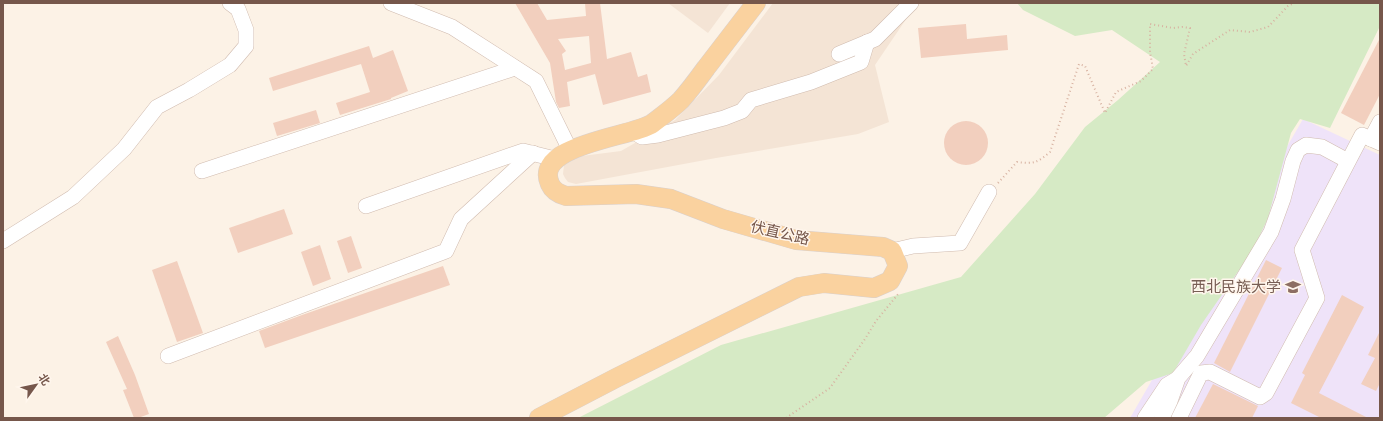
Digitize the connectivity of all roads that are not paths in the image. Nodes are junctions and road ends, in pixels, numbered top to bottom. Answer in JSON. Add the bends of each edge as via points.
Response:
{"nodes":[{"id":1,"x":230,"y":3,"type":"edge"},
{"id":2,"x":391,"y":3,"type":"edge"},
{"id":3,"x":756,"y":3,"type":"edge"},
{"id":4,"x":911,"y":3,"type":"edge"},
{"id":5,"x":867,"y":42,"type":"junction"},
{"id":6,"x":839,"y":54,"type":"dead end"},
{"id":7,"x":515,"y":68,"type":"junction"},
{"id":8,"x":1380,"y":122,"type":"edge"},
{"id":9,"x":632,"y":130,"type":"junction"},
{"id":10,"x":1376,"y":141,"type":"edge"},
{"id":11,"x":533,"y":154,"type":"junction"},
{"id":12,"x":562,"y":155,"type":"junction"},
{"id":13,"x":1348,"y":161,"type":"junction"},
{"id":14,"x":202,"y":171,"type":"dead end"},
{"id":15,"x":989,"y":192,"type":"road end"},
{"id":16,"x":366,"y":206,"type":"dead end"},
{"id":17,"x":3,"y":241,"type":"edge"},
{"id":18,"x":892,"y":251,"type":"junction"},
{"id":19,"x":168,"y":356,"type":"dead end"},
{"id":20,"x":1178,"y":378,"type":"junction"},
{"id":21,"x":539,"y":418,"type":"edge"},
{"id":22,"x":1146,"y":418,"type":"edge"},
{"id":23,"x":1162,"y":418,"type":"edge"},
{"id":24,"x":1179,"y":418,"type":"edge"}],
"edges":[{"from":1,"to":17,"type":"street","via":[[238,8],[246,30],[246,46],[230,65],[157,107],[124,149],[73,197]]},
{"from":2,"to":7,"type":"street","via":[[452,27]]},
{"from":3,"to":9,"type":"main road","via":[[681,100],[651,124]]},
{"from":4,"to":5,"type":"street","via":[[875,39]]},
{"from":5,"to":6,"type":"street"},
{"from":5,"to":9,"type":"street","via":[[861,62],[811,82],[751,100],[742,111],[724,118],[658,135],[642,137]]},
{"from":7,"to":12,"type":"street","via":[[536,81]]},
{"from":7,"to":14,"type":"street"},
{"from":8,"to":10,"type":"street"},
{"from":9,"to":12,"type":"main road"},
{"from":10,"to":13,"type":"street","via":[[1362,135]]},
{"from":11,"to":12,"type":"street"},
{"from":11,"to":16,"type":"street","via":[[523,151]]},
{"from":11,"to":19,"type":"street","via":[[461,219],[446,251]]},
{"from":12,"to":18,"type":"main road","name":"伏直公路","via":[[551,165],[548,178],[554,190],[566,196],[636,194],[671,199],[723,219],[796,240]]},
{"from":13,"to":20,"type":"street","via":[[1322,147],[1306,145],[1298,150],[1271,232],[1197,356]]},
{"from":13,"to":24,"type":"street","via":[[1302,250],[1317,298],[1266,393],[1260,397],[1210,372],[1201,373]]},
{"from":15,"to":18,"type":"street","via":[[960,243],[913,246]]},
{"from":18,"to":21,"type":"main road","via":[[898,266],[890,282],[874,288],[824,284],[799,287]]},
{"from":20,"to":22,"type":"street","via":[[1166,385]]},
{"from":20,"to":23,"type":"street"}]}
